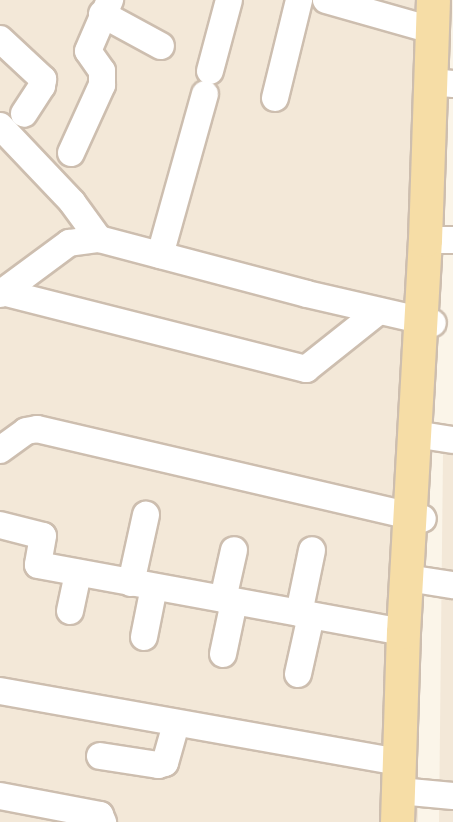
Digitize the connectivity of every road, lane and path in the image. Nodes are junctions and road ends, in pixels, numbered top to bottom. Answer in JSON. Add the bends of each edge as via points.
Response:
{"nodes":[{"id":1,"x":229,"y":0,"type":"edge"},
{"id":2,"x":299,"y":0,"type":"edge"},
{"id":3,"x":326,"y":0,"type":"edge"},
{"id":4,"x":106,"y":7,"type":"edge"},
{"id":5,"x":441,"y":8,"type":"edge"},
{"id":6,"x":0,"y":39,"type":"edge"},
{"id":7,"x":161,"y":46,"type":"dead end"},
{"id":8,"x":448,"y":83,"type":"edge"},
{"id":9,"x":275,"y":98,"type":"dead end"},
{"id":10,"x":24,"y":114,"type":"dead end"},
{"id":11,"x":0,"y":126,"type":"edge"},
{"id":12,"x":71,"y":153,"type":"dead end"},
{"id":13,"x":99,"y":240,"type":"junction"},
{"id":14,"x":445,"y":240,"type":"edge"},
{"id":15,"x":160,"y":255,"type":"junction"},
{"id":16,"x":1,"y":293,"type":"edge"},
{"id":17,"x":379,"y":312,"type":"junction"},
{"id":18,"x":427,"y":322,"type":"junction"},
{"id":19,"x":432,"y":437,"type":"edge"},
{"id":20,"x":0,"y":450,"type":"edge"},
{"id":21,"x":146,"y":515,"type":"dead end"},
{"id":22,"x":417,"y":518,"type":"junction"},
{"id":23,"x":0,"y":525,"type":"edge"},
{"id":24,"x":234,"y":549,"type":"dead end"},
{"id":25,"x":312,"y":550,"type":"dead end"},
{"id":26,"x":78,"y":573,"type":"junction"},
{"id":27,"x":420,"y":580,"type":"junction"},
{"id":28,"x":142,"y":585,"type":"junction"},
{"id":29,"x":453,"y":585,"type":"edge"},
{"id":30,"x":228,"y":600,"type":"junction"},
{"id":31,"x":70,"y":611,"type":"dead end"},
{"id":32,"x":305,"y":615,"type":"junction"},
{"id":33,"x":403,"y":632,"type":"junction"},
{"id":34,"x":144,"y":637,"type":"dead end"},
{"id":35,"x":223,"y":654,"type":"dead end"},
{"id":36,"x":298,"y":674,"type":"dead end"},
{"id":37,"x":0,"y":691,"type":"edge"},
{"id":38,"x":176,"y":724,"type":"junction"},
{"id":39,"x":99,"y":756,"type":"dead end"},
{"id":40,"x":399,"y":762,"type":"junction"},
{"id":41,"x":0,"y":796,"type":"edge"},
{"id":42,"x":453,"y":796,"type":"edge"},
{"id":43,"x":410,"y":807,"type":"edge"},
{"id":44,"x":103,"y":822,"type":"edge"},
{"id":45,"x":397,"y":822,"type":"edge"}],
"edges":[{"from":1,"to":15,"type":"street"},
{"from":2,"to":9,"type":"street"},
{"from":3,"to":5,"type":"street"},
{"from":4,"to":7,"type":"street"},
{"from":4,"to":12,"type":"street","via":[[88,51],[102,71],[102,85]]},
{"from":5,"to":8,"type":"main road"},
{"from":5,"to":18,"type":"main road"},
{"from":6,"to":10,"type":"street","via":[[43,79]]},
{"from":8,"to":14,"type":"main road"},
{"from":11,"to":13,"type":"street","via":[[72,202]]},
{"from":13,"to":15,"type":"street"},
{"from":13,"to":16,"type":"street","via":[[69,243]]},
{"from":14,"to":18,"type":"main road"},
{"from":15,"to":17,"type":"street"},
{"from":16,"to":17,"type":"street","via":[[306,369]]},
{"from":17,"to":18,"type":"street"},
{"from":18,"to":19,"type":"main road"},
{"from":19,"to":22,"type":"main road"},
{"from":20,"to":22,"type":"street","via":[[26,431],[37,429]]},
{"from":21,"to":28,"type":"street"},
{"from":22,"to":27,"type":"main road"},
{"from":22,"to":33,"type":"main road"},
{"from":23,"to":26,"type":"street","via":[[43,536],[38,565]]},
{"from":24,"to":30,"type":"street"},
{"from":25,"to":32,"type":"street"},
{"from":26,"to":28,"type":"street"},
{"from":26,"to":31,"type":"street"},
{"from":27,"to":29,"type":"street"},
{"from":27,"to":43,"type":"main road"},
{"from":28,"to":30,"type":"street"},
{"from":28,"to":34,"type":"street"},
{"from":30,"to":32,"type":"street"},
{"from":30,"to":35,"type":"street"},
{"from":32,"to":33,"type":"street"},
{"from":32,"to":36,"type":"street"},
{"from":33,"to":40,"type":"main road"},
{"from":37,"to":38,"type":"street"},
{"from":38,"to":39,"type":"street","via":[[165,763]]},
{"from":38,"to":40,"type":"street"},
{"from":40,"to":45,"type":"main road"},
{"from":41,"to":44,"type":"street","via":[[100,815]]},
{"from":42,"to":43,"type":"street"}]}
